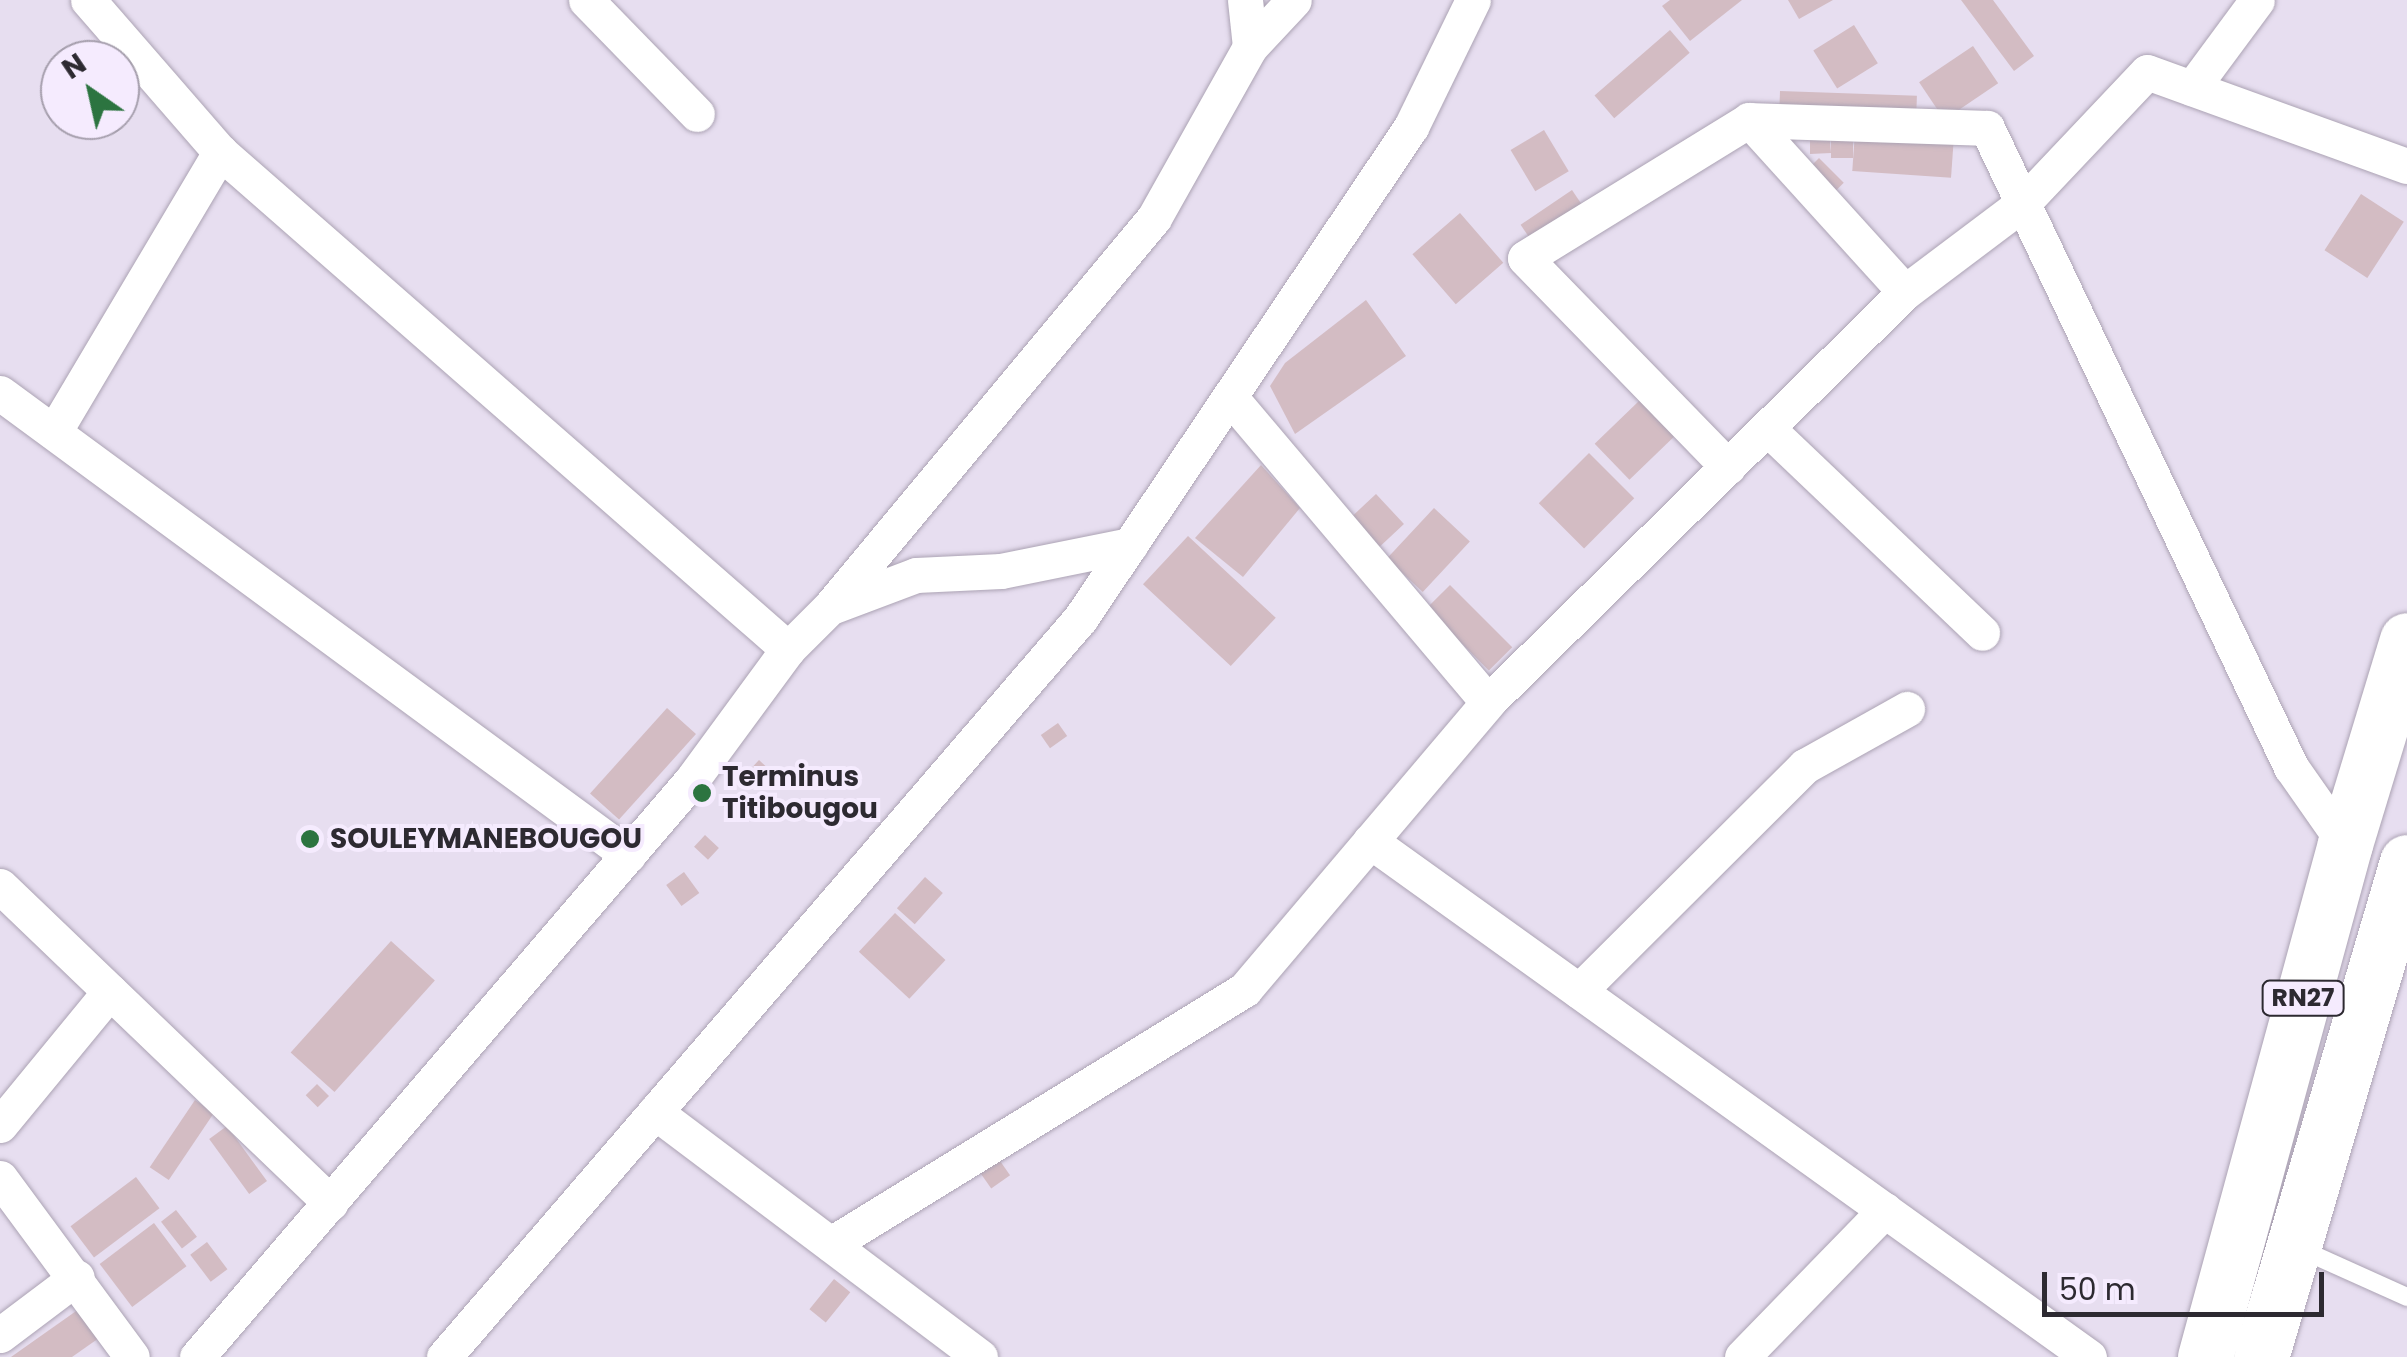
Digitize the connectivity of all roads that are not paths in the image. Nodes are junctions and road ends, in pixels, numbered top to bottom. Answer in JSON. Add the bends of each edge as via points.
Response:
{"nodes":[{"id":1,"x":88,"y":0,"type":"edge"},
{"id":2,"x":586,"y":0,"type":"edge"},
{"id":3,"x":1245,"y":0,"type":"edge"},
{"id":4,"x":1294,"y":0,"type":"edge"},
{"id":5,"x":1473,"y":0,"type":"edge"},
{"id":6,"x":2257,"y":0,"type":"edge"},
{"id":7,"x":1250,"y":47,"type":"junction"},
{"id":8,"x":2192,"y":88,"type":"junction"},
{"id":9,"x":697,"y":114,"type":"dead end"},
{"id":10,"x":1749,"y":120,"type":"junction"},
{"id":11,"x":220,"y":152,"type":"junction"},
{"id":12,"x":2407,"y":166,"type":"edge"},
{"id":13,"x":2023,"y":203,"type":"junction"},
{"id":14,"x":1906,"y":292,"type":"junction"},
{"id":15,"x":0,"y":393,"type":"edge"},
{"id":16,"x":1230,"y":396,"type":"junction"},
{"id":17,"x":1767,"y":428,"type":"junction"},
{"id":18,"x":54,"y":432,"type":"junction"},
{"id":19,"x":1728,"y":467,"type":"junction"},
{"id":20,"x":1130,"y":545,"type":"junction"},
{"id":21,"x":830,"y":608,"type":"junction"},
{"id":22,"x":1982,"y":633,"type":"dead end"},
{"id":23,"x":2407,"y":640,"type":"edge"},
{"id":24,"x":788,"y":649,"type":"junction"},
{"id":25,"x":1488,"y":702,"type":"junction"},
{"id":26,"x":1908,"y":709,"type":"dead end"},
{"id":27,"x":1370,"y":841,"type":"junction"},
{"id":28,"x":2345,"y":844,"type":"junction"},
{"id":29,"x":628,"y":856,"type":"junction"},
{"id":30,"x":2407,"y":862,"type":"edge"},
{"id":31,"x":0,"y":886,"type":"edge"},
{"id":32,"x":110,"y":990,"type":"junction"},
{"id":33,"x":1579,"y":991,"type":"junction"},
{"id":34,"x":656,"y":1112,"type":"junction"},
{"id":35,"x":0,"y":1125,"type":"edge"},
{"id":36,"x":0,"y":1178,"type":"edge"},
{"id":37,"x":330,"y":1203,"type":"junction"},
{"id":38,"x":1885,"y":1210,"type":"junction"},
{"id":39,"x":830,"y":1244,"type":"junction"},
{"id":40,"x":2294,"y":1246,"type":"junction"},
{"id":41,"x":77,"y":1277,"type":"junction"},
{"id":42,"x":2407,"y":1298,"type":"edge"},
{"id":43,"x":0,"y":1335,"type":"edge"},
{"id":44,"x":132,"y":1357,"type":"edge"},
{"id":45,"x":197,"y":1357,"type":"edge"},
{"id":46,"x":444,"y":1357,"type":"edge"},
{"id":47,"x":980,"y":1357,"type":"edge"},
{"id":48,"x":1742,"y":1357,"type":"edge"},
{"id":49,"x":2089,"y":1357,"type":"edge"},
{"id":50,"x":2205,"y":1357,"type":"edge"},
{"id":51,"x":2261,"y":1357,"type":"edge"}],
"edges":[{"from":1,"to":11,"type":"street"},
{"from":2,"to":9,"type":"street"},
{"from":3,"to":7,"type":"street"},
{"from":4,"to":7,"type":"street"},
{"from":5,"to":16,"type":"street","via":[[1411,127]]},
{"from":6,"to":8,"type":"street"},
{"from":7,"to":21,"type":"street","via":[[1154,218]]},
{"from":8,"to":12,"type":"street"},
{"from":8,"to":13,"type":"street","via":[[2147,72]]},
{"from":10,"to":13,"type":"street","via":[[1987,128]]},
{"from":10,"to":14,"type":"street"},
{"from":10,"to":19,"type":"street","via":[[1526,258]]},
{"from":11,"to":18,"type":"street"},
{"from":11,"to":24,"type":"street"},
{"from":13,"to":14,"type":"street"},
{"from":13,"to":28,"type":"street","via":[[2290,766]]},
{"from":14,"to":17,"type":"street"},
{"from":15,"to":18,"type":"street"},
{"from":16,"to":20,"type":"street"},
{"from":16,"to":25,"type":"street"},
{"from":17,"to":19,"type":"street"},
{"from":17,"to":22,"type":"street"},
{"from":18,"to":29,"type":"street"},
{"from":19,"to":25,"type":"street"},
{"from":20,"to":21,"type":"street","via":[[1001,571],[916,575]]},
{"from":20,"to":34,"type":"street","via":[[1080,619]]},
{"from":21,"to":24,"type":"street"},
{"from":23,"to":28,"type":"main road","number":"RN27"},
{"from":24,"to":29,"type":"street"},
{"from":25,"to":27,"type":"street"},
{"from":26,"to":33,"type":"street","via":[[1805,766]]},
{"from":27,"to":33,"type":"street"},
{"from":27,"to":39,"type":"street","via":[[1245,989]]},
{"from":28,"to":50,"type":"main road","number":"RN27"},
{"from":29,"to":37,"type":"street"},
{"from":30,"to":40,"type":"main road","number":"RN27"},
{"from":31,"to":32,"type":"street"},
{"from":32,"to":35,"type":"street"},
{"from":32,"to":37,"type":"street"},
{"from":33,"to":38,"type":"street"},
{"from":34,"to":39,"type":"street"},
{"from":34,"to":46,"type":"street"},
{"from":36,"to":41,"type":"street"},
{"from":37,"to":45,"type":"street"},
{"from":38,"to":48,"type":"street"},
{"from":38,"to":49,"type":"street"},
{"from":39,"to":47,"type":"street"},
{"from":40,"to":42,"type":"lane"},
{"from":40,"to":51,"type":"main road","number":"RN27"},
{"from":41,"to":43,"type":"street"},
{"from":41,"to":44,"type":"street"}]}
